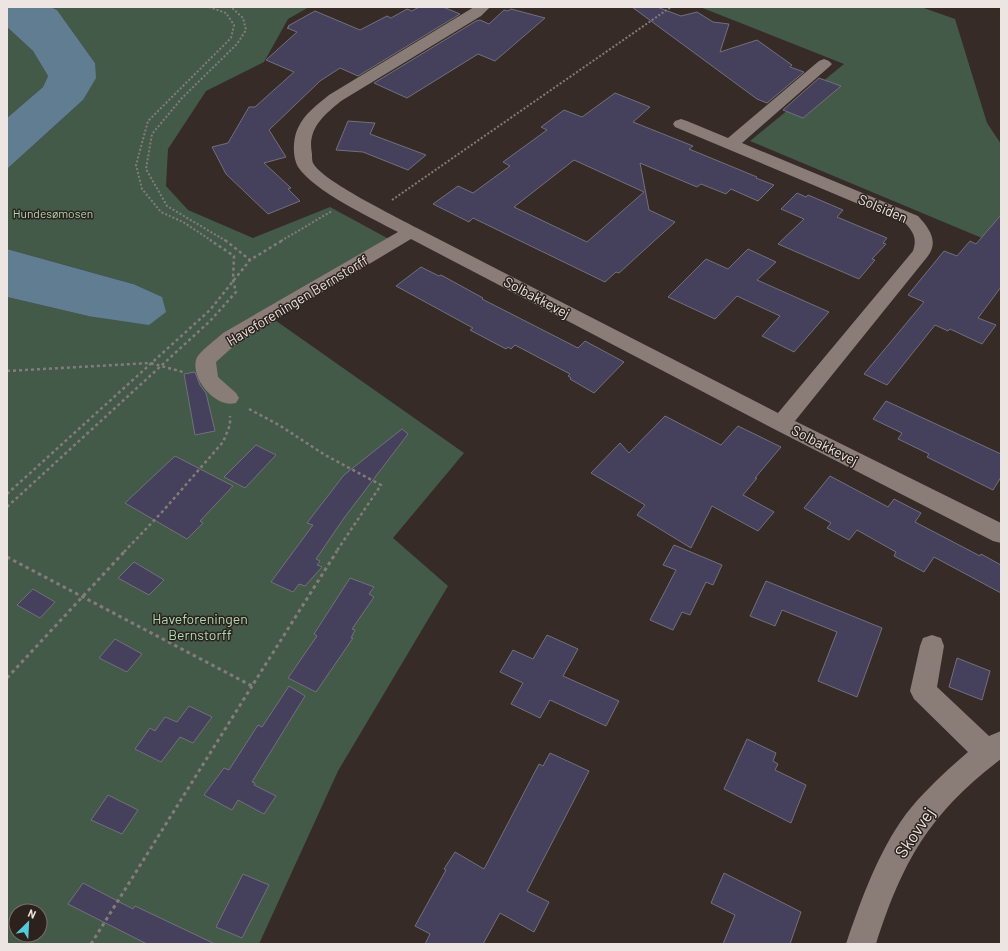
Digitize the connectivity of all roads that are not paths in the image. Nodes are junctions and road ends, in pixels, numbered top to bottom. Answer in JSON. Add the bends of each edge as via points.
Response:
{"nodes":[{"id":1,"x":483,"y":7,"type":"edge"},
{"id":2,"x":824,"y":64,"type":"dead end"},
{"id":3,"x":681,"y":124,"type":"dead end"},
{"id":4,"x":730,"y":145,"type":"junction"},
{"id":5,"x":411,"y":232,"type":"junction"},
{"id":6,"x":229,"y":398,"type":"road end"},
{"id":7,"x":781,"y":424,"type":"junction"},
{"id":8,"x":1001,"y":534,"type":"edge"},
{"id":9,"x":932,"y":646,"type":"dead end"},
{"id":10,"x":994,"y":748,"type":"edge"},
{"id":11,"x":861,"y":944,"type":"edge"}],
"edges":[{"from":1,"to":5,"type":"street","name":"Solbakkevej","via":[[335,98],[316,114],[306,128],[302,146],[305,165],[321,181]]},
{"from":2,"to":4,"type":"street"},
{"from":3,"to":4,"type":"street","name":"Solsiden"},
{"from":4,"to":7,"type":"street","name":"Solsiden","via":[[912,220],[923,232],[925,242],[922,252]]},
{"from":5,"to":6,"type":"street","name":"Haveforeningen Bernstorff","via":[[230,338],[206,360],[208,380]]},
{"from":5,"to":7,"type":"street","name":"Solbakkevej"},
{"from":7,"to":8,"type":"street","name":"Solbakkevej"},
{"from":9,"to":10,"type":"street","via":[[923,691]]},
{"from":10,"to":11,"type":"street","name":"Skovvej","via":[[942,793],[915,825],[900,848]]}]}
